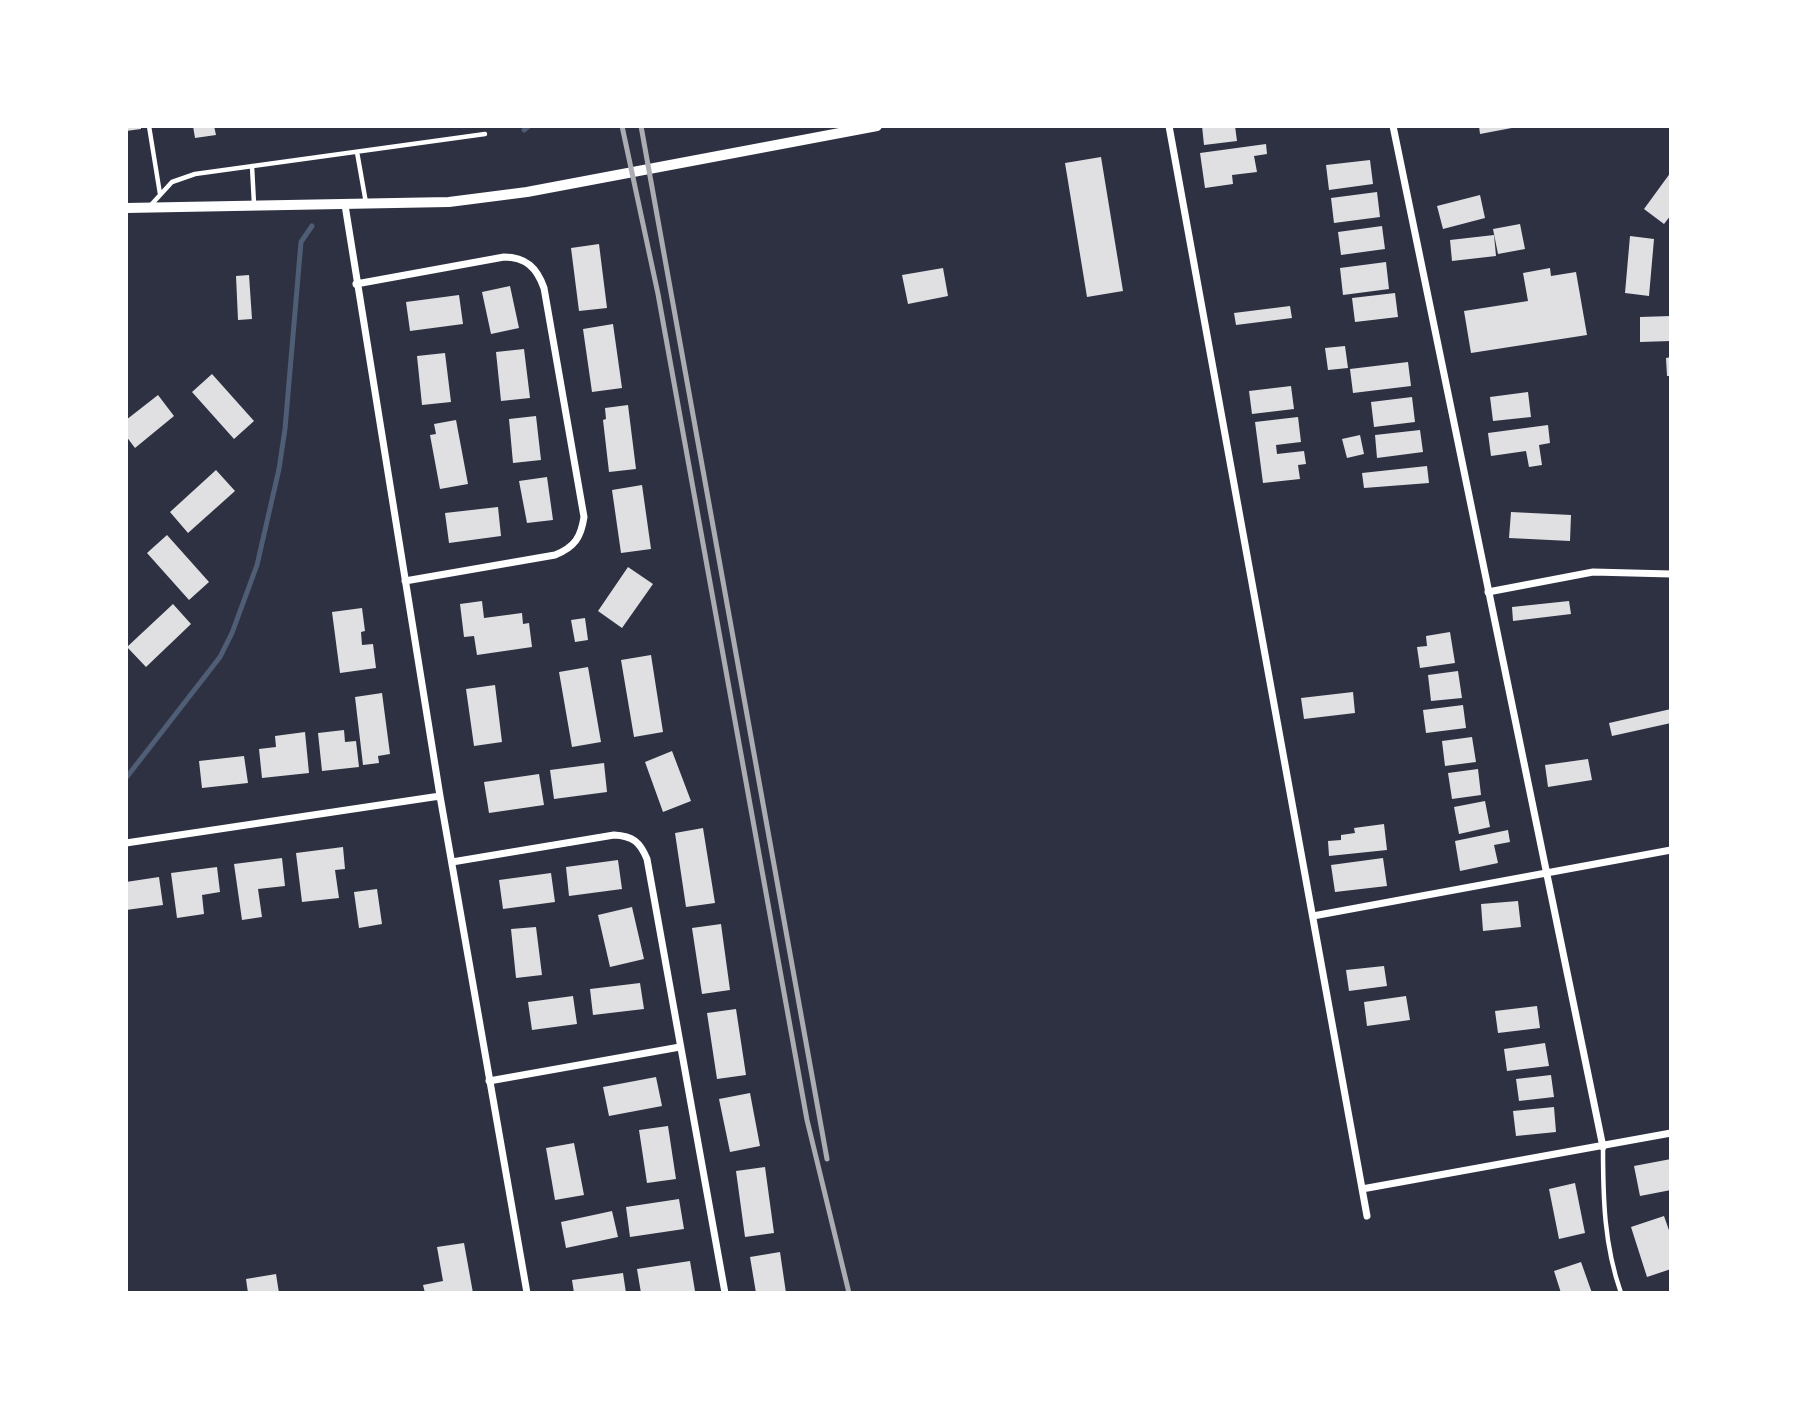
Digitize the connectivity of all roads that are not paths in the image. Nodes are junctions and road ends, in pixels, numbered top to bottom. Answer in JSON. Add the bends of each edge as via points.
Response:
{"nodes":[{"id":1,"x":149,"y":126,"type":"edge"},
{"id":2,"x":877,"y":126,"type":"edge"},
{"id":3,"x":1169,"y":126,"type":"edge"},
{"id":4,"x":1393,"y":126,"type":"edge"},
{"id":5,"x":485,"y":134,"type":"dead end"},
{"id":6,"x":357,"y":152,"type":"junction"},
{"id":7,"x":252,"y":166,"type":"junction"},
{"id":8,"x":160,"y":195,"type":"junction"},
{"id":9,"x":366,"y":204,"type":"junction"},
{"id":10,"x":345,"y":205,"type":"junction"},
{"id":11,"x":254,"y":206,"type":"junction"},
{"id":12,"x":126,"y":208,"type":"edge"},
{"id":13,"x":149,"y":208,"type":"junction"},
{"id":14,"x":356,"y":284,"type":"junction"},
{"id":15,"x":1671,"y":574,"type":"edge"},
{"id":16,"x":405,"y":581,"type":"junction"},
{"id":17,"x":1488,"y":592,"type":"junction"},
{"id":18,"x":440,"y":796,"type":"junction"},
{"id":19,"x":126,"y":843,"type":"edge"},
{"id":20,"x":1671,"y":850,"type":"edge"},
{"id":21,"x":452,"y":862,"type":"junction"},
{"id":22,"x":1546,"y":873,"type":"junction"},
{"id":23,"x":1313,"y":916,"type":"junction"},
{"id":24,"x":680,"y":1047,"type":"junction"},
{"id":25,"x":489,"y":1080,"type":"junction"},
{"id":26,"x":1671,"y":1133,"type":"edge"},
{"id":27,"x":1603,"y":1147,"type":"junction"},
{"id":28,"x":1362,"y":1189,"type":"junction"},
{"id":29,"x":1367,"y":1216,"type":"dead end"},
{"id":30,"x":527,"y":1293,"type":"edge"},
{"id":31,"x":725,"y":1293,"type":"edge"},
{"id":32,"x":1621,"y":1293,"type":"edge"}],
"edges":[{"from":1,"to":8,"type":"lane"},
{"from":2,"to":9,"type":"street","via":[[503,196]]},
{"from":3,"to":23,"type":"street"},
{"from":4,"to":17,"type":"street"},
{"from":5,"to":6,"type":"lane"},
{"from":6,"to":7,"type":"lane"},
{"from":6,"to":9,"type":"lane"},
{"from":7,"to":8,"type":"lane","via":[[195,174],[172,182]]},
{"from":7,"to":11,"type":"lane"},
{"from":8,"to":13,"type":"lane"},
{"from":9,"to":10,"type":"street"},
{"from":10,"to":11,"type":"street"},
{"from":10,"to":14,"type":"street"},
{"from":11,"to":13,"type":"street"},
{"from":12,"to":13,"type":"street"},
{"from":14,"to":16,"type":"street"},
{"from":14,"to":16,"type":"street","via":[[505,257],[518,257],[530,264],[544,288],[584,517],[575,544],[555,555]]},
{"from":15,"to":17,"type":"street","via":[[1594,572]]},
{"from":16,"to":18,"type":"street"},
{"from":17,"to":22,"type":"street"},
{"from":18,"to":19,"type":"street"},
{"from":18,"to":21,"type":"street"},
{"from":20,"to":22,"type":"street"},
{"from":21,"to":24,"type":"street","via":[[614,835],[637,841],[647,859]]},
{"from":21,"to":25,"type":"street"},
{"from":22,"to":23,"type":"street"},
{"from":22,"to":27,"type":"street"},
{"from":23,"to":28,"type":"street"},
{"from":24,"to":25,"type":"street"},
{"from":24,"to":31,"type":"street"},
{"from":25,"to":30,"type":"street"},
{"from":26,"to":27,"type":"street"},
{"from":27,"to":28,"type":"street"},
{"from":27,"to":32,"type":"lane","via":[[1607,1240]]},
{"from":28,"to":29,"type":"street"}]}
